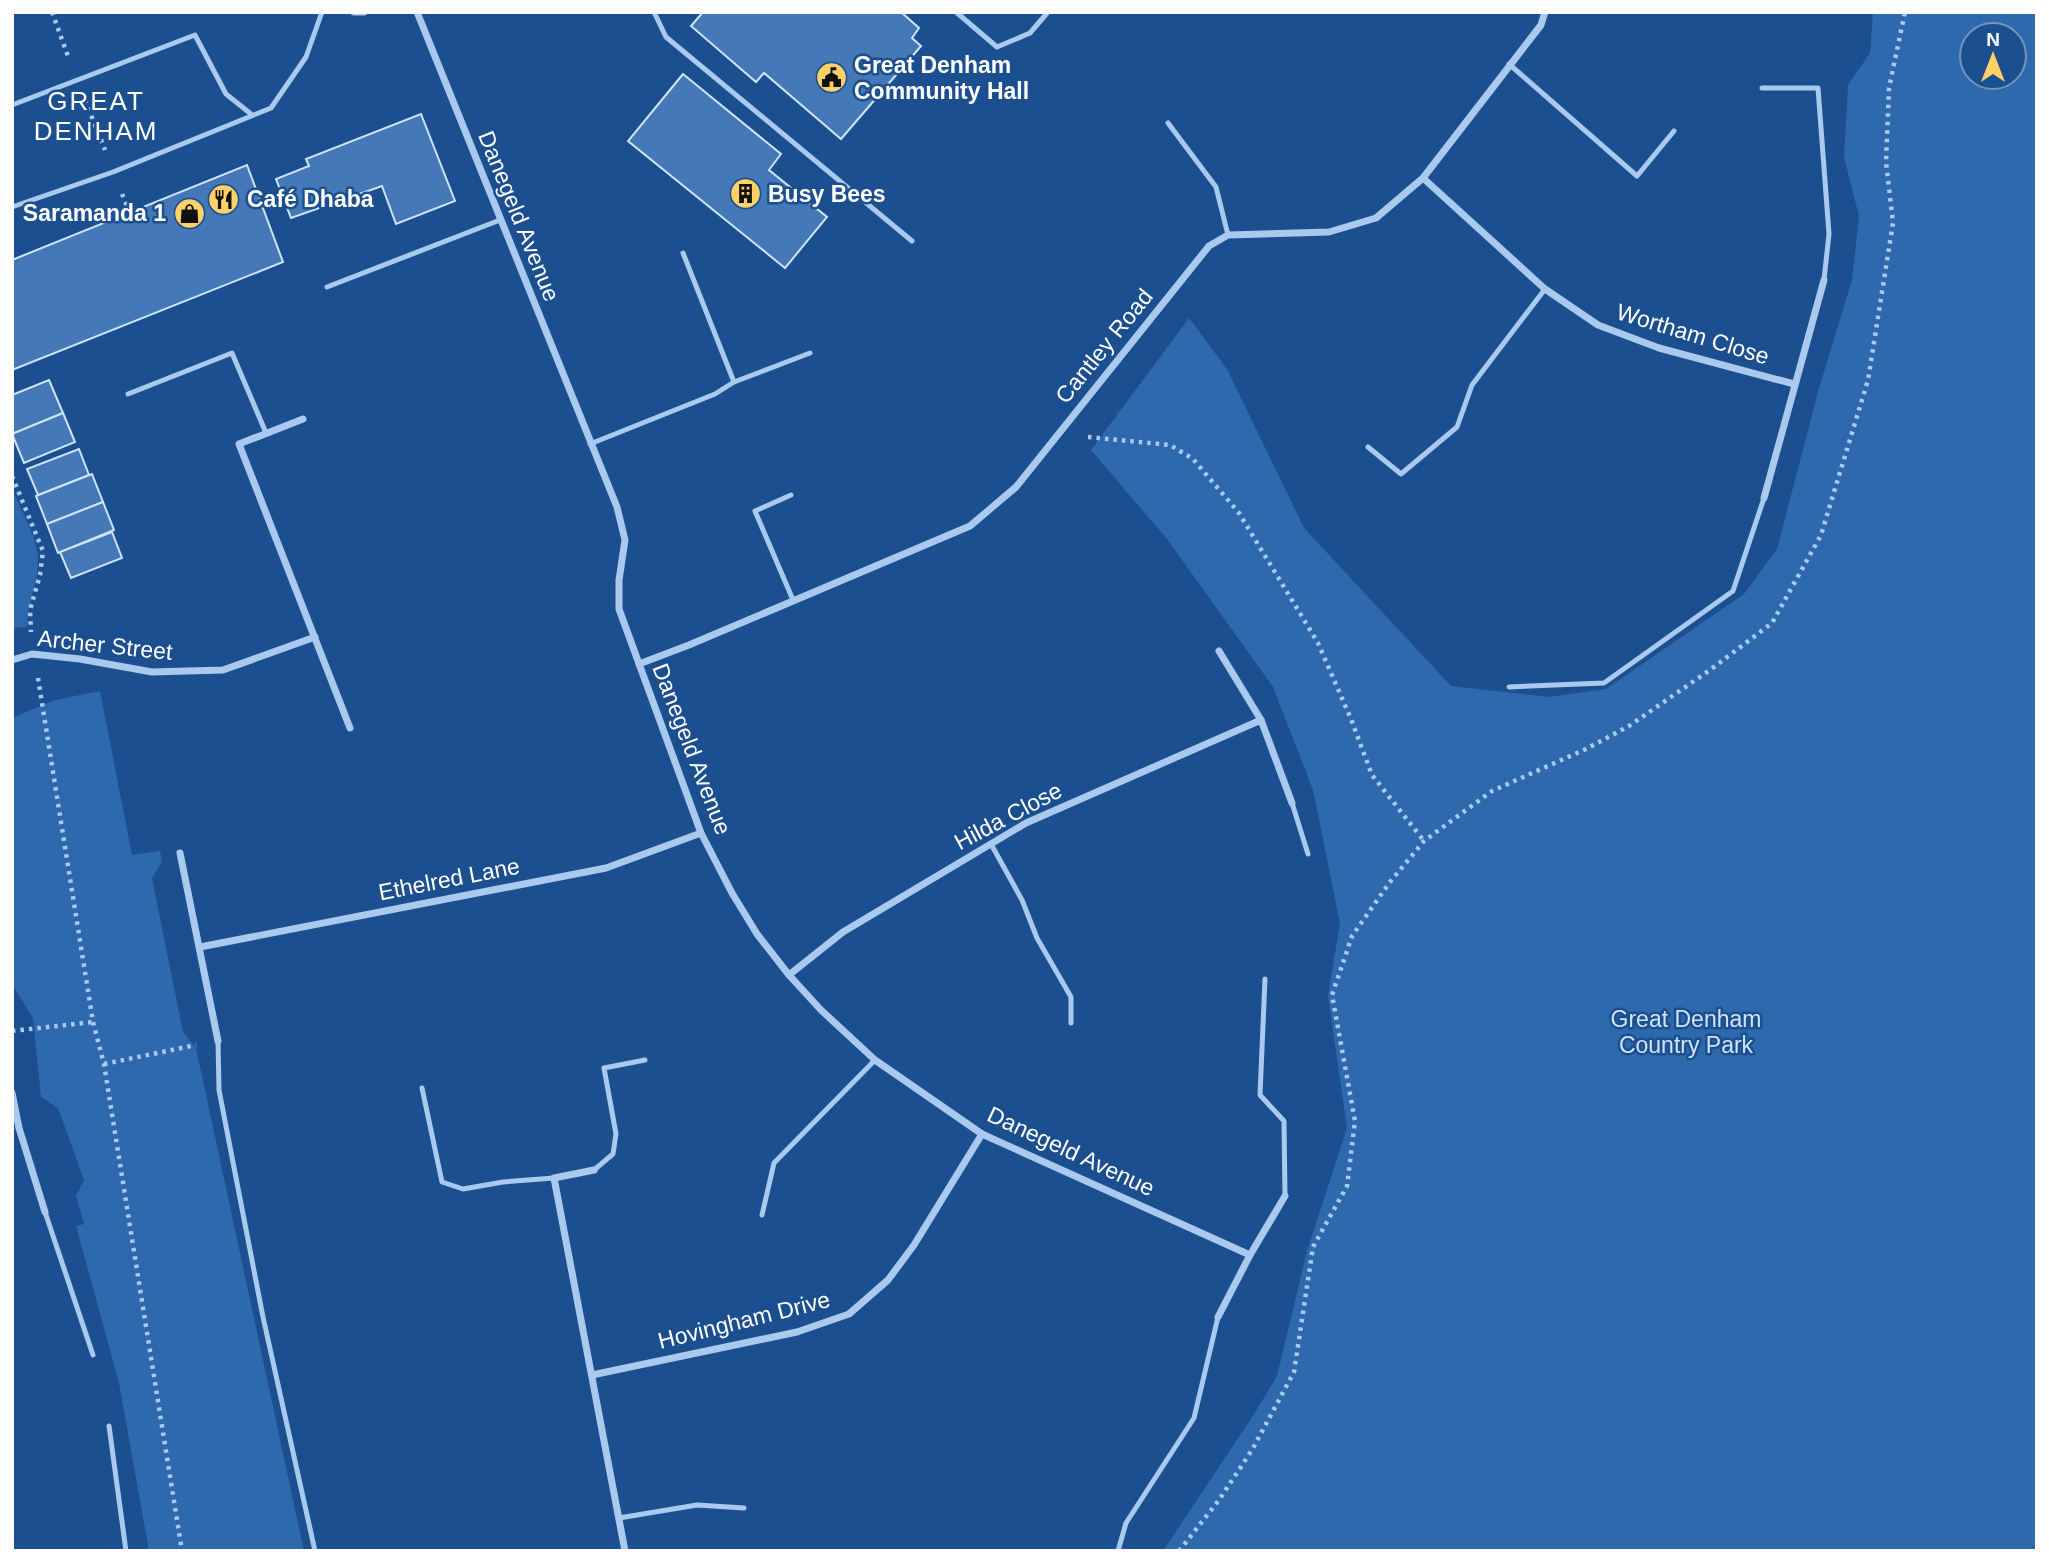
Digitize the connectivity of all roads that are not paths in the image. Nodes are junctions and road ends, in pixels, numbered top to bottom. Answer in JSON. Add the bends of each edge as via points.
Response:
{"nodes":[{"id":1,"x":322,"y":12,"type":"edge"},
{"id":2,"x":354,"y":12,"type":"edge"},
{"id":3,"x":364,"y":12,"type":"edge"},
{"id":4,"x":417,"y":12,"type":"edge"},
{"id":5,"x":654,"y":12,"type":"edge"},
{"id":6,"x":956,"y":12,"type":"edge"},
{"id":7,"x":1048,"y":12,"type":"edge"},
{"id":8,"x":1545,"y":12,"type":"edge"},
{"id":9,"x":1509,"y":64,"type":"junction"},
{"id":10,"x":1762,"y":88,"type":"dead end"},
{"id":11,"x":12,"y":105,"type":"edge"},
{"id":12,"x":251,"y":114,"type":"junction"},
{"id":13,"x":1168,"y":123,"type":"dead end"},
{"id":14,"x":1674,"y":131,"type":"dead end"},
{"id":15,"x":1423,"y":178,"type":"junction"},
{"id":16,"x":12,"y":207,"type":"edge"},
{"id":17,"x":500,"y":220,"type":"junction"},
{"id":18,"x":1228,"y":235,"type":"junction"},
{"id":19,"x":912,"y":241,"type":"dead end"},
{"id":20,"x":683,"y":253,"type":"dead end"},
{"id":21,"x":1824,"y":280,"type":"joint"},
{"id":22,"x":327,"y":287,"type":"dead end"},
{"id":23,"x":1545,"y":289,"type":"junction"},
{"id":24,"x":810,"y":353,"type":"dead end"},
{"id":25,"x":734,"y":382,"type":"junction"},
{"id":26,"x":1794,"y":384,"type":"junction"},
{"id":27,"x":128,"y":394,"type":"dead end"},
{"id":28,"x":303,"y":419,"type":"dead end"},
{"id":29,"x":266,"y":433,"type":"junction"},
{"id":30,"x":590,"y":444,"type":"junction"},
{"id":31,"x":1368,"y":447,"type":"dead end"},
{"id":32,"x":790,"y":495,"type":"dead end"},
{"id":33,"x":1764,"y":498,"type":"joint"},
{"id":34,"x":793,"y":600,"type":"junction"},
{"id":35,"x":315,"y":637,"type":"junction"},
{"id":36,"x":1219,"y":651,"type":"dead end"},
{"id":37,"x":12,"y":660,"type":"edge"},
{"id":38,"x":639,"y":664,"type":"junction"},
{"id":39,"x":1509,"y":687,"type":"dead end"},
{"id":40,"x":1261,"y":720,"type":"junction"},
{"id":41,"x":350,"y":728,"type":"dead end"},
{"id":42,"x":1292,"y":803,"type":"joint"},
{"id":43,"x":701,"y":833,"type":"junction"},
{"id":44,"x":992,"y":844,"type":"junction"},
{"id":45,"x":180,"y":853,"type":"dead end"},
{"id":46,"x":1308,"y":853,"type":"dead end"},
{"id":47,"x":200,"y":947,"type":"junction"},
{"id":48,"x":789,"y":975,"type":"junction"},
{"id":49,"x":1265,"y":979,"type":"dead end"},
{"id":50,"x":1071,"y":1023,"type":"dead end"},
{"id":51,"x":218,"y":1041,"type":"joint"},
{"id":52,"x":645,"y":1059,"type":"dead end"},
{"id":53,"x":875,"y":1060,"type":"junction"},
{"id":54,"x":422,"y":1088,"type":"dead end"},
{"id":55,"x":12,"y":1093,"type":"edge"},
{"id":56,"x":15,"y":1129,"type":"edge"},
{"id":57,"x":982,"y":1134,"type":"junction"},
{"id":58,"x":594,"y":1170,"type":"joint"},
{"id":59,"x":554,"y":1178,"type":"junction"},
{"id":60,"x":1285,"y":1196,"type":"joint"},
{"id":61,"x":45,"y":1212,"type":"joint"},
{"id":62,"x":762,"y":1215,"type":"dead end"},
{"id":63,"x":1250,"y":1255,"type":"junction"},
{"id":64,"x":1218,"y":1317,"type":"joint"},
{"id":65,"x":93,"y":1355,"type":"dead end"},
{"id":66,"x":592,"y":1375,"type":"junction"},
{"id":67,"x":109,"y":1426,"type":"dead end"},
{"id":68,"x":744,"y":1508,"type":"dead end"},
{"id":69,"x":619,"y":1518,"type":"junction"},
{"id":70,"x":126,"y":1551,"type":"edge"},
{"id":71,"x":315,"y":1551,"type":"edge"},
{"id":72,"x":625,"y":1551,"type":"edge"},
{"id":73,"x":1118,"y":1551,"type":"edge"}],
"edges":[{"from":1,"to":12,"type":"lane","via":[[306,57],[271,108]]},
{"from":2,"to":3,"type":"street"},
{"from":4,"to":17,"type":"street","name":"Danegeld Avenue"},
{"from":5,"to":19,"type":"lane","via":[[666,37]]},
{"from":6,"to":7,"type":"lane","via":[[997,47],[1030,33]]},
{"from":8,"to":9,"type":"street","via":[[1541,25]]},
{"from":9,"to":14,"type":"lane","via":[[1637,176]]},
{"from":9,"to":15,"type":"street"},
{"from":10,"to":21,"type":"lane","via":[[1818,88],[1829,234]]},
{"from":11,"to":12,"type":"lane","via":[[195,35],[226,94]]},
{"from":12,"to":16,"type":"lane","via":[[113,172]]},
{"from":13,"to":18,"type":"lane","via":[[1216,187]]},
{"from":15,"to":18,"type":"street","via":[[1376,218],[1329,232]]},
{"from":15,"to":23,"type":"street","name":"Wortham Close"},
{"from":17,"to":22,"type":"lane"},
{"from":17,"to":30,"type":"street","name":"Danegeld Avenue"},
{"from":18,"to":34,"type":"street","name":"Cantley Road","via":[[1209,246],[1016,487],[970,526]]},
{"from":20,"to":25,"type":"lane"},
{"from":21,"to":26,"type":"street","name":"Wortham Close"},
{"from":23,"to":26,"type":"street","name":"Wortham Close","via":[[1610,330]]},
{"from":23,"to":31,"type":"lane","via":[[1472,385],[1457,427],[1401,474]]},
{"from":24,"to":25,"type":"lane"},
{"from":25,"to":30,"type":"lane","via":[[715,394]]},
{"from":26,"to":33,"type":"street","name":"Wortham Close"},
{"from":27,"to":29,"type":"lane","via":[[232,353]]},
{"from":28,"to":29,"type":"street"},
{"from":29,"to":35,"type":"street","via":[[239,444]]},
{"from":30,"to":38,"type":"street","name":"Danegeld Avenue","via":[[625,540],[619,609]]},
{"from":32,"to":34,"type":"lane","via":[[755,511]]},
{"from":33,"to":39,"type":"lane","via":[[1733,591],[1604,682]]},
{"from":34,"to":38,"type":"street","name":"Cantley Road"},
{"from":35,"to":37,"type":"street","name":"Archer Street","via":[[223,670],[152,672],[32,654]]},
{"from":35,"to":41,"type":"street"},
{"from":36,"to":40,"type":"street"},
{"from":38,"to":43,"type":"street","name":"Danegeld Avenue"},
{"from":40,"to":42,"type":"street"},
{"from":40,"to":44,"type":"street","name":"Hilda Close","via":[[1026,823]]},
{"from":42,"to":46,"type":"lane"},
{"from":43,"to":47,"type":"street","name":"Ethelred Lane","via":[[606,868]]},
{"from":43,"to":48,"type":"street","name":"Danegeld Avenue","via":[[757,934]]},
{"from":44,"to":48,"type":"street","name":"Hilda Close","via":[[843,932]]},
{"from":44,"to":50,"type":"lane","via":[[1071,997]]},
{"from":45,"to":47,"type":"street"},
{"from":47,"to":51,"type":"street"},
{"from":48,"to":53,"type":"street","name":"Danegeld Avenue"},
{"from":49,"to":60,"type":"lane","via":[[1260,1094],[1284,1121]]},
{"from":51,"to":71,"type":"lane","via":[[219,1090]]},
{"from":52,"to":58,"type":"lane","via":[[604,1068],[616,1134],[613,1154]]},
{"from":53,"to":57,"type":"street","name":"Danegeld Avenue"},
{"from":53,"to":62,"type":"lane","via":[[774,1163]]},
{"from":54,"to":59,"type":"lane","via":[[442,1182],[463,1189]]},
{"from":55,"to":56,"type":"street"},
{"from":56,"to":61,"type":"street"},
{"from":57,"to":63,"type":"street","name":"Danegeld Avenue"},
{"from":57,"to":66,"type":"street","name":"Hovingham Drive","via":[[888,1280],[849,1314],[797,1332]]},
{"from":58,"to":59,"type":"street"},
{"from":59,"to":66,"type":"street"},
{"from":60,"to":63,"type":"street"},
{"from":61,"to":65,"type":"lane"},
{"from":63,"to":64,"type":"street"},
{"from":64,"to":73,"type":"lane","via":[[1194,1418],[1126,1523]]},
{"from":66,"to":69,"type":"street"},
{"from":67,"to":70,"type":"lane"},
{"from":68,"to":69,"type":"lane","via":[[697,1505]]},
{"from":69,"to":72,"type":"street"}]}
